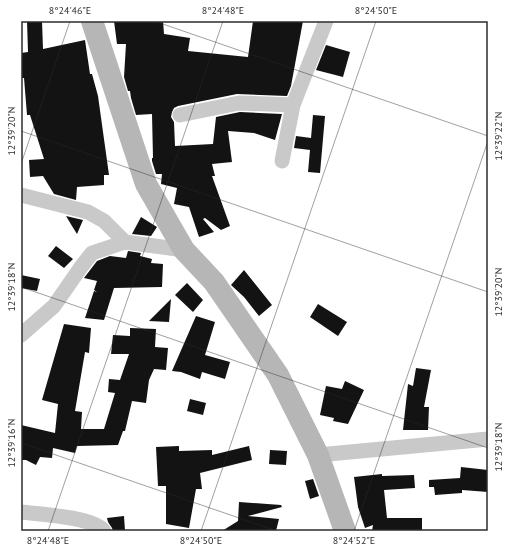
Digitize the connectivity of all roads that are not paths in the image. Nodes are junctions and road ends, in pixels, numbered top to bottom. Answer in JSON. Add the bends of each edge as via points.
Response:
{"nodes":[{"id":1,"x":92,"y":21,"type":"edge"},
{"id":2,"x":326,"y":21,"type":"edge"},
{"id":3,"x":293,"y":105,"type":"junction"},
{"id":4,"x":180,"y":115,"type":"dead end"},
{"id":5,"x":282,"y":161,"type":"dead end"},
{"id":6,"x":21,"y":194,"type":"edge"},
{"id":7,"x":125,"y":242,"type":"junction"},
{"id":8,"x":184,"y":250,"type":"junction"},
{"id":9,"x":21,"y":335,"type":"edge"},
{"id":10,"x":488,"y":439,"type":"edge"},
{"id":11,"x":318,"y":455,"type":"junction"},
{"id":12,"x":21,"y":512,"type":"edge"},
{"id":13,"x":104,"y":531,"type":"edge"},
{"id":14,"x":345,"y":531,"type":"edge"}],
"edges":[{"from":1,"to":8,"type":"main road","via":[[146,184]]},
{"from":2,"to":3,"type":"street"},
{"from":3,"to":4,"type":"street","via":[[239,103]]},
{"from":3,"to":5,"type":"street"},
{"from":6,"to":7,"type":"street","via":[[88,212],[104,221]]},
{"from":7,"to":8,"type":"street"},
{"from":7,"to":9,"type":"street","via":[[92,253],[54,306]]},
{"from":8,"to":11,"type":"main road","via":[[214,282],[278,375]]},
{"from":10,"to":11,"type":"street"},
{"from":11,"to":14,"type":"main road"},
{"from":12,"to":13,"type":"street","via":[[88,521]]}]}
